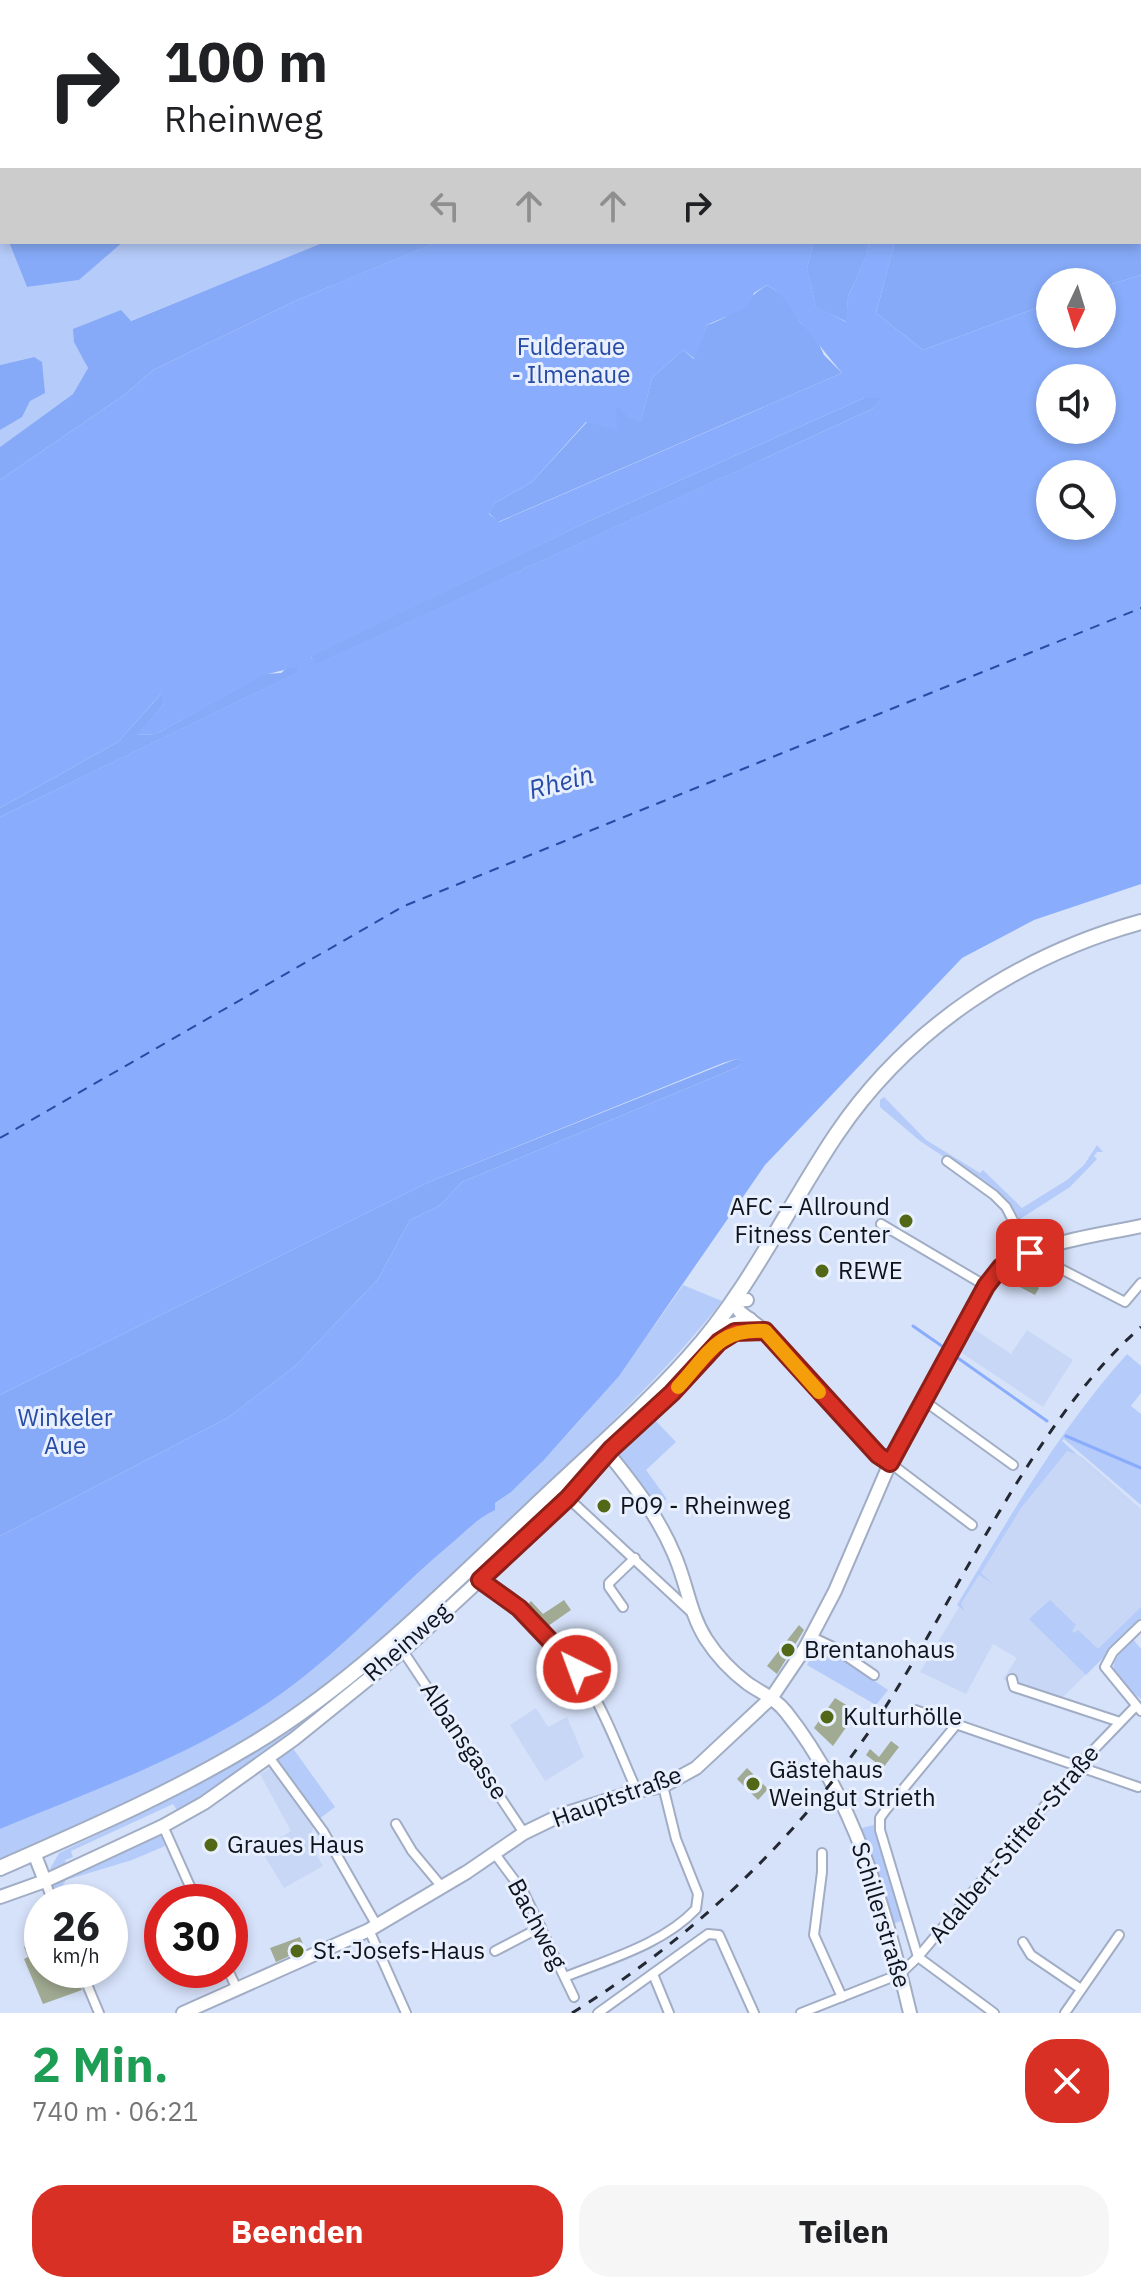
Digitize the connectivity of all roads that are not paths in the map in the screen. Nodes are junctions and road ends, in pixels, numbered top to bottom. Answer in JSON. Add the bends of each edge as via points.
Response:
{"nodes":[{"id":1,"x":1141,"y":922,"type":"edge"},
{"id":2,"x":947,"y":1161,"type":"dead end"},
{"id":3,"x":881,"y":1224,"type":"dead end"},
{"id":4,"x":1018,"y":1224,"type":"junction"},
{"id":5,"x":1141,"y":1226,"type":"edge"},
{"id":6,"x":1030,"y":1253,"type":"junction"},
{"id":7,"x":1009,"y":1262,"type":"junction"},
{"id":8,"x":1141,"y":1283,"type":"edge"},
{"id":9,"x":986,"y":1286,"type":"junction"},
{"id":10,"x":740,"y":1300,"type":"junction"},
{"id":11,"x":758,"y":1325,"type":"junction"},
{"id":12,"x":712,"y":1330,"type":"junction"},
{"id":13,"x":923,"y":1400,"type":"junction"},
{"id":14,"x":608,"y":1453,"type":"junction"},
{"id":15,"x":890,"y":1463,"type":"junction"},
{"id":16,"x":1013,"y":1465,"type":"dead end"},
{"id":17,"x":568,"y":1498,"type":"junction"},
{"id":18,"x":972,"y":1525,"type":"dead end"},
{"id":19,"x":635,"y":1558,"type":"junction"},
{"id":20,"x":480,"y":1580,"type":"junction"},
{"id":21,"x":623,"y":1607,"type":"dead end"},
{"id":22,"x":690,"y":1611,"type":"junction"},
{"id":23,"x":1141,"y":1625,"type":"edge"},
{"id":24,"x":812,"y":1637,"type":"junction"},
{"id":25,"x":403,"y":1651,"type":"junction"},
{"id":26,"x":874,"y":1675,"type":"dead end"},
{"id":27,"x":1012,"y":1679,"type":"dead end"},
{"id":28,"x":772,"y":1697,"type":"junction"},
{"id":29,"x":1138,"y":1709,"type":"edge"},
{"id":30,"x":915,"y":1710,"type":"dead end"},
{"id":31,"x":1120,"y":1722,"type":"junction"},
{"id":32,"x":956,"y":1725,"type":"junction"},
{"id":33,"x":269,"y":1757,"type":"junction"},
{"id":34,"x":1079,"y":1765,"type":"junction"},
{"id":35,"x":663,"y":1786,"type":"junction"},
{"id":36,"x":1138,"y":1787,"type":"dead end"},
{"id":37,"x":637,"y":1791,"type":"junction"},
{"id":38,"x":396,"y":1824,"type":"dead end"},
{"id":39,"x":163,"y":1826,"type":"junction"},
{"id":40,"x":524,"y":1833,"type":"junction"},
{"id":41,"x":34,"y":1853,"type":"junction"},
{"id":42,"x":822,"y":1853,"type":"dead end"},
{"id":43,"x":495,"y":1854,"type":"junction"},
{"id":44,"x":0,"y":1868,"type":"edge"},
{"id":45,"x":45,"y":1881,"type":"junction"},
{"id":46,"x":46,"y":1884,"type":"edge"},
{"id":47,"x":189,"y":1884,"type":"edge"},
{"id":48,"x":442,"y":1887,"type":"junction"},
{"id":49,"x":0,"y":1897,"type":"edge"},
{"id":50,"x":373,"y":1927,"type":"junction"},
{"id":51,"x":541,"y":1927,"type":"junction"},
{"id":52,"x":1119,"y":1935,"type":"dead end"},
{"id":53,"x":1023,"y":1942,"type":"dead end"},
{"id":54,"x":495,"y":1951,"type":"dead end"},
{"id":55,"x":918,"y":1957,"type":"junction"},
{"id":56,"x":653,"y":1974,"type":"junction"},
{"id":57,"x":900,"y":1974,"type":"junction"},
{"id":58,"x":565,"y":1977,"type":"junction"},
{"id":59,"x":248,"y":1982,"type":"edge"},
{"id":60,"x":89,"y":1988,"type":"edge"},
{"id":61,"x":234,"y":1988,"type":"edge"},
{"id":62,"x":1081,"y":1989,"type":"junction"},
{"id":63,"x":574,"y":1997,"type":"dead end"},
{"id":64,"x":842,"y":1997,"type":"junction"},
{"id":65,"x":99,"y":2013,"type":"edge"},
{"id":66,"x":183,"y":2013,"type":"edge"},
{"id":67,"x":406,"y":2013,"type":"edge"},
{"id":68,"x":598,"y":2013,"type":"edge"},
{"id":69,"x":669,"y":2013,"type":"edge"},
{"id":70,"x":754,"y":2013,"type":"edge"},
{"id":71,"x":801,"y":2013,"type":"edge"},
{"id":72,"x":910,"y":2013,"type":"edge"},
{"id":73,"x":994,"y":2013,"type":"edge"},
{"id":74,"x":1065,"y":2013,"type":"edge"}],
"edges":[{"from":1,"to":10,"type":"main road","via":[[1027,965],[928,1033],[857,1107],[748,1278]]},
{"from":2,"to":4,"type":"street","via":[[994,1195]]},
{"from":3,"to":9,"type":"street"},
{"from":4,"to":6,"type":"street"},
{"from":4,"to":7,"type":"street","via":[[1005,1248]]},
{"from":5,"to":6,"type":"street","name":"Hauptstraße"},
{"from":6,"to":7,"type":"street","name":"Hauptstraße"},
{"from":6,"to":8,"type":"street","via":[[1125,1302]]},
{"from":7,"to":9,"type":"street","name":"Hauptstraße"},
{"from":9,"to":13,"type":"street","name":"Hauptstraße"},
{"from":10,"to":11,"type":"street"},
{"from":10,"to":12,"type":"main road"},
{"from":11,"to":12,"type":"street"},
{"from":11,"to":14,"type":"street","name":"Rheinweg","via":[[726,1336]]},
{"from":11,"to":15,"type":"street"},
{"from":12,"to":41,"type":"main road","via":[[668,1379],[356,1670],[255,1743],[137,1808]]},
{"from":13,"to":15,"type":"street","name":"Hauptstraße"},
{"from":13,"to":16,"type":"street"},
{"from":14,"to":17,"type":"street","name":"Rheinweg"},
{"from":14,"to":22,"type":"street","name":"Schillerstraße","via":[[657,1517],[683,1577]]},
{"from":15,"to":18,"type":"street"},
{"from":15,"to":24,"type":"street","name":"Hauptstraße"},
{"from":17,"to":19,"type":"street"},
{"from":17,"to":20,"type":"street","name":"Rheinweg"},
{"from":19,"to":21,"type":"street","via":[[609,1583]]},
{"from":19,"to":22,"type":"street"},
{"from":20,"to":25,"type":"street","name":"Rheinweg"},
{"from":20,"to":37,"type":"street","via":[[519,1608],[577,1669]]},
{"from":22,"to":28,"type":"street","name":"Schillerstraße","via":[[722,1660]]},
{"from":23,"to":29,"type":"street","name":"Adalbert-Stifter-Straße","via":[[1105,1667]]},
{"from":24,"to":26,"type":"street"},
{"from":24,"to":28,"type":"street","name":"Hauptstraße"},
{"from":25,"to":33,"type":"street","name":"Rheinweg"},
{"from":25,"to":40,"type":"street","name":"Albansgasse"},
{"from":27,"to":31,"type":"street","via":[[1014,1687]]},
{"from":28,"to":35,"type":"street","name":"Hauptstraße","via":[[696,1768]]},
{"from":28,"to":57,"type":"street","name":"Schillerstraße","via":[[810,1744],[844,1804]]},
{"from":29,"to":31,"type":"street","name":"Adalbert-Stifter-Straße"},
{"from":30,"to":32,"type":"street"},
{"from":31,"to":34,"type":"street","name":"Adalbert-Stifter-Straße"},
{"from":32,"to":34,"type":"street"},
{"from":32,"to":55,"type":"street","via":[[880,1818]]},
{"from":33,"to":39,"type":"street","name":"Rheinweg"},
{"from":33,"to":50,"type":"street","via":[[323,1831]]},
{"from":34,"to":36,"type":"street"},
{"from":34,"to":55,"type":"street","name":"Adalbert-Stifter-Straße"},
{"from":35,"to":37,"type":"street","name":"Hauptstraße"},
{"from":35,"to":58,"type":"street","via":[[699,1899],[696,1909],[663,1933]]},
{"from":37,"to":40,"type":"street","name":"Hauptstraße"},
{"from":38,"to":48,"type":"street"},
{"from":39,"to":45,"type":"street","name":"Rheinweg"},
{"from":39,"to":47,"type":"street"},
{"from":40,"to":43,"type":"street","name":"Hauptstraße"},
{"from":41,"to":44,"type":"main road"},
{"from":41,"to":45,"type":"street"},
{"from":42,"to":64,"type":"street","via":[[814,1935]]},
{"from":43,"to":48,"type":"street","name":"Hauptstraße"},
{"from":43,"to":51,"type":"street","name":"Bachweg"},
{"from":45,"to":46,"type":"street"},
{"from":45,"to":49,"type":"street","name":"Rheinweg"},
{"from":48,"to":50,"type":"street","name":"Hauptstraße"},
{"from":50,"to":59,"type":"street","name":"Hauptstraße"},
{"from":50,"to":67,"type":"street"},
{"from":51,"to":54,"type":"street"},
{"from":51,"to":58,"type":"street","name":"Bachweg"},
{"from":52,"to":62,"type":"street"},
{"from":53,"to":62,"type":"street","via":[[1031,1955]]},
{"from":55,"to":57,"type":"street","name":"Adalbert-Stifter-Straße"},
{"from":55,"to":73,"type":"street"},
{"from":56,"to":68,"type":"street"},
{"from":56,"to":69,"type":"street"},
{"from":56,"to":70,"type":"street","via":[[702,1936],[719,1935]]},
{"from":57,"to":64,"type":"street","name":"Adalbert-Stifter-Straße"},
{"from":57,"to":72,"type":"street","name":"Schillerstraße"},
{"from":58,"to":63,"type":"street","name":"Bachweg"},
{"from":60,"to":65,"type":"street"},
{"from":61,"to":66,"type":"street","name":"Hauptstraße"},
{"from":62,"to":74,"type":"street"},
{"from":64,"to":71,"type":"street","name":"Adalbert-Stifter-Straße"}]}
